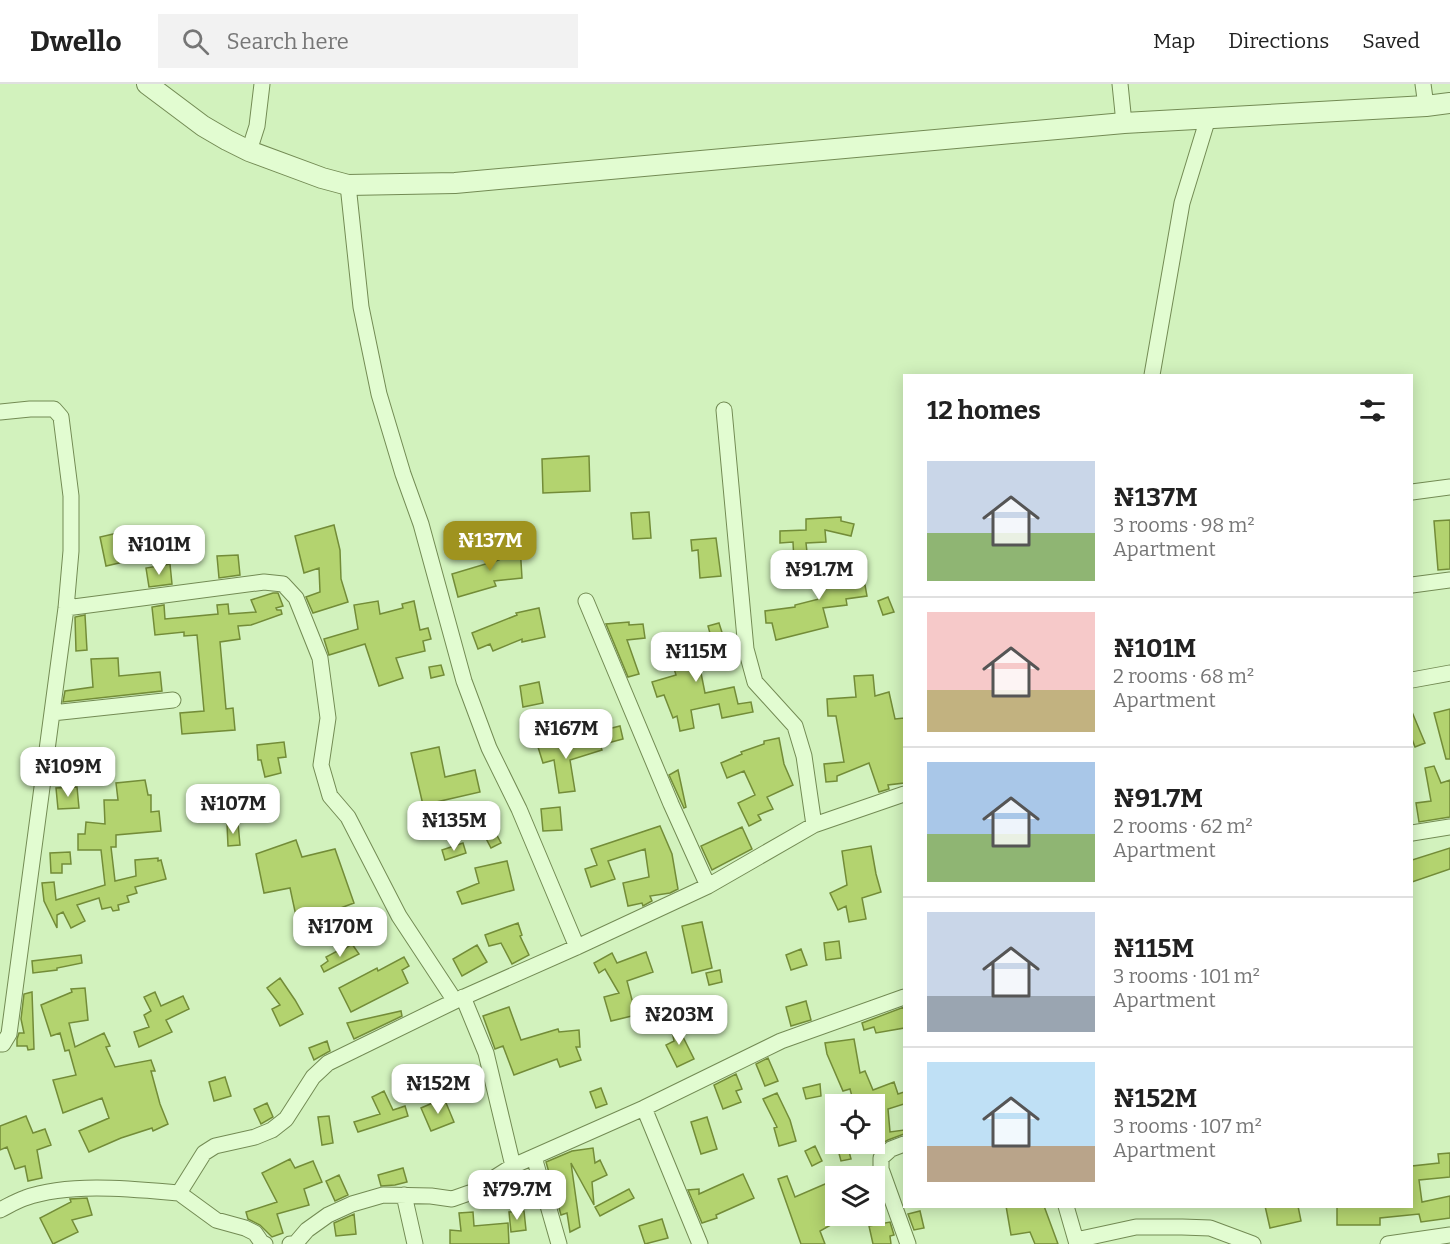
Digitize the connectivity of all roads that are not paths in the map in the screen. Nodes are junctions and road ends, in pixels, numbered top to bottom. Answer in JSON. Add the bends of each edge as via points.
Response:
{"nodes":[{"id":1,"x":147,"y":84,"type":"edge"},
{"id":2,"x":262,"y":84,"type":"edge"},
{"id":3,"x":1120,"y":84,"type":"edge"},
{"id":4,"x":1423,"y":84,"type":"edge"},
{"id":5,"x":1450,"y":103,"type":"edge"},
{"id":6,"x":1426,"y":106,"type":"junction"},
{"id":7,"x":1208,"y":118,"type":"junction"},
{"id":8,"x":1124,"y":123,"type":"junction"},
{"id":9,"x":249,"y":151,"type":"junction"},
{"id":10,"x":348,"y":185,"type":"junction"},
{"id":11,"x":1152,"y":374,"type":"edge"},
{"id":12,"x":724,"y":410,"type":"dead end"},
{"id":13,"x":0,"y":412,"type":"edge"},
{"id":14,"x":1450,"y":487,"type":"edge"},
{"id":15,"x":1413,"y":492,"type":"edge"},
{"id":16,"x":1450,"y":579,"type":"edge"},
{"id":17,"x":1413,"y":585,"type":"edge"},
{"id":18,"x":586,"y":601,"type":"dead end"},
{"id":19,"x":66,"y":608,"type":"junction"},
{"id":20,"x":1450,"y":673,"type":"edge"},
{"id":21,"x":1413,"y":680,"type":"edge"},
{"id":22,"x":173,"y":700,"type":"dead end"},
{"id":23,"x":52,"y":713,"type":"junction"},
{"id":24,"x":903,"y":794,"type":"edge"},
{"id":25,"x":814,"y":825,"type":"junction"},
{"id":26,"x":1450,"y":827,"type":"edge"},
{"id":27,"x":1413,"y":833,"type":"edge"},
{"id":28,"x":708,"y":886,"type":"junction"},
{"id":29,"x":577,"y":947,"type":"junction"},
{"id":30,"x":903,"y":997,"type":"edge"},
{"id":31,"x":459,"y":999,"type":"junction"},
{"id":32,"x":0,"y":1044,"type":"edge"},
{"id":33,"x":644,"y":1108,"type":"junction"},
{"id":34,"x":903,"y":1144,"type":"edge"},
{"id":35,"x":534,"y":1157,"type":"junction"},
{"id":36,"x":513,"y":1166,"type":"junction"},
{"id":37,"x":179,"y":1193,"type":"junction"},
{"id":38,"x":404,"y":1195,"type":"junction"},
{"id":39,"x":1067,"y":1208,"type":"edge"},
{"id":40,"x":0,"y":1210,"type":"edge"},
{"id":41,"x":1450,"y":1235,"type":"edge"},
{"id":42,"x":1076,"y":1242,"type":"edge"},
{"id":43,"x":265,"y":1244,"type":"edge"},
{"id":44,"x":293,"y":1244,"type":"edge"},
{"id":45,"x":415,"y":1244,"type":"edge"},
{"id":46,"x":559,"y":1244,"type":"edge"},
{"id":47,"x":700,"y":1244,"type":"edge"},
{"id":48,"x":908,"y":1244,"type":"edge"},
{"id":49,"x":1253,"y":1244,"type":"edge"},
{"id":50,"x":1388,"y":1244,"type":"edge"}],
"edges":[{"from":1,"to":9,"type":"street","via":[[203,126]]},
{"from":2,"to":9,"type":"street","via":[[257,126]]},
{"from":3,"to":8,"type":"street"},
{"from":4,"to":6,"type":"street"},
{"from":5,"to":6,"type":"street"},
{"from":6,"to":7,"type":"street"},
{"from":7,"to":8,"type":"street"},
{"from":7,"to":11,"type":"street","via":[[1182,203]]},
{"from":8,"to":10,"type":"street","via":[[454,183]]},
{"from":9,"to":10,"type":"street"},
{"from":10,"to":29,"type":"street","via":[[361,307],[379,394],[421,524],[464,681],[489,748]]},
{"from":12,"to":25,"type":"street","via":[[746,649],[755,682],[795,726],[804,756]]},
{"from":13,"to":19,"type":"street","via":[[54,409],[61,417],[71,496]]},
{"from":14,"to":15,"type":"street"},
{"from":16,"to":17,"type":"street"},
{"from":18,"to":28,"type":"street"},
{"from":19,"to":23,"type":"street"},
{"from":19,"to":31,"type":"street","via":[[264,582],[283,584],[296,598],[321,658],[328,718],[321,765],[330,795],[348,817],[399,916]]},
{"from":20,"to":21,"type":"street"},
{"from":22,"to":23,"type":"street"},
{"from":23,"to":32,"type":"street","via":[[9,1034]]},
{"from":24,"to":25,"type":"street"},
{"from":25,"to":28,"type":"street"},
{"from":26,"to":27,"type":"street"},
{"from":28,"to":29,"type":"street"},
{"from":29,"to":31,"type":"street"},
{"from":30,"to":33,"type":"street","via":[[781,1041]]},
{"from":31,"to":36,"type":"street","via":[[486,1053]]},
{"from":31,"to":37,"type":"street","via":[[328,1063],[312,1077],[285,1119],[272,1130],[215,1146],[204,1153]]},
{"from":33,"to":35,"type":"street"},
{"from":33,"to":47,"type":"street"},
{"from":34,"to":48,"type":"street","via":[[882,1158],[881,1168]]},
{"from":35,"to":36,"type":"street"},
{"from":35,"to":46,"type":"street"},
{"from":36,"to":38,"type":"street","via":[[472,1192],[452,1199]]},
{"from":37,"to":40,"type":"street","via":[[53,1190]]},
{"from":37,"to":43,"type":"street","via":[[216,1220],[255,1233]]},
{"from":38,"to":44,"type":"street","via":[[383,1195],[352,1204],[328,1215]]},
{"from":38,"to":45,"type":"street"},
{"from":39,"to":42,"type":"street"},
{"from":41,"to":50,"type":"street"},
{"from":42,"to":49,"type":"street","via":[[1136,1227],[1182,1227],[1210,1228]]}]}
